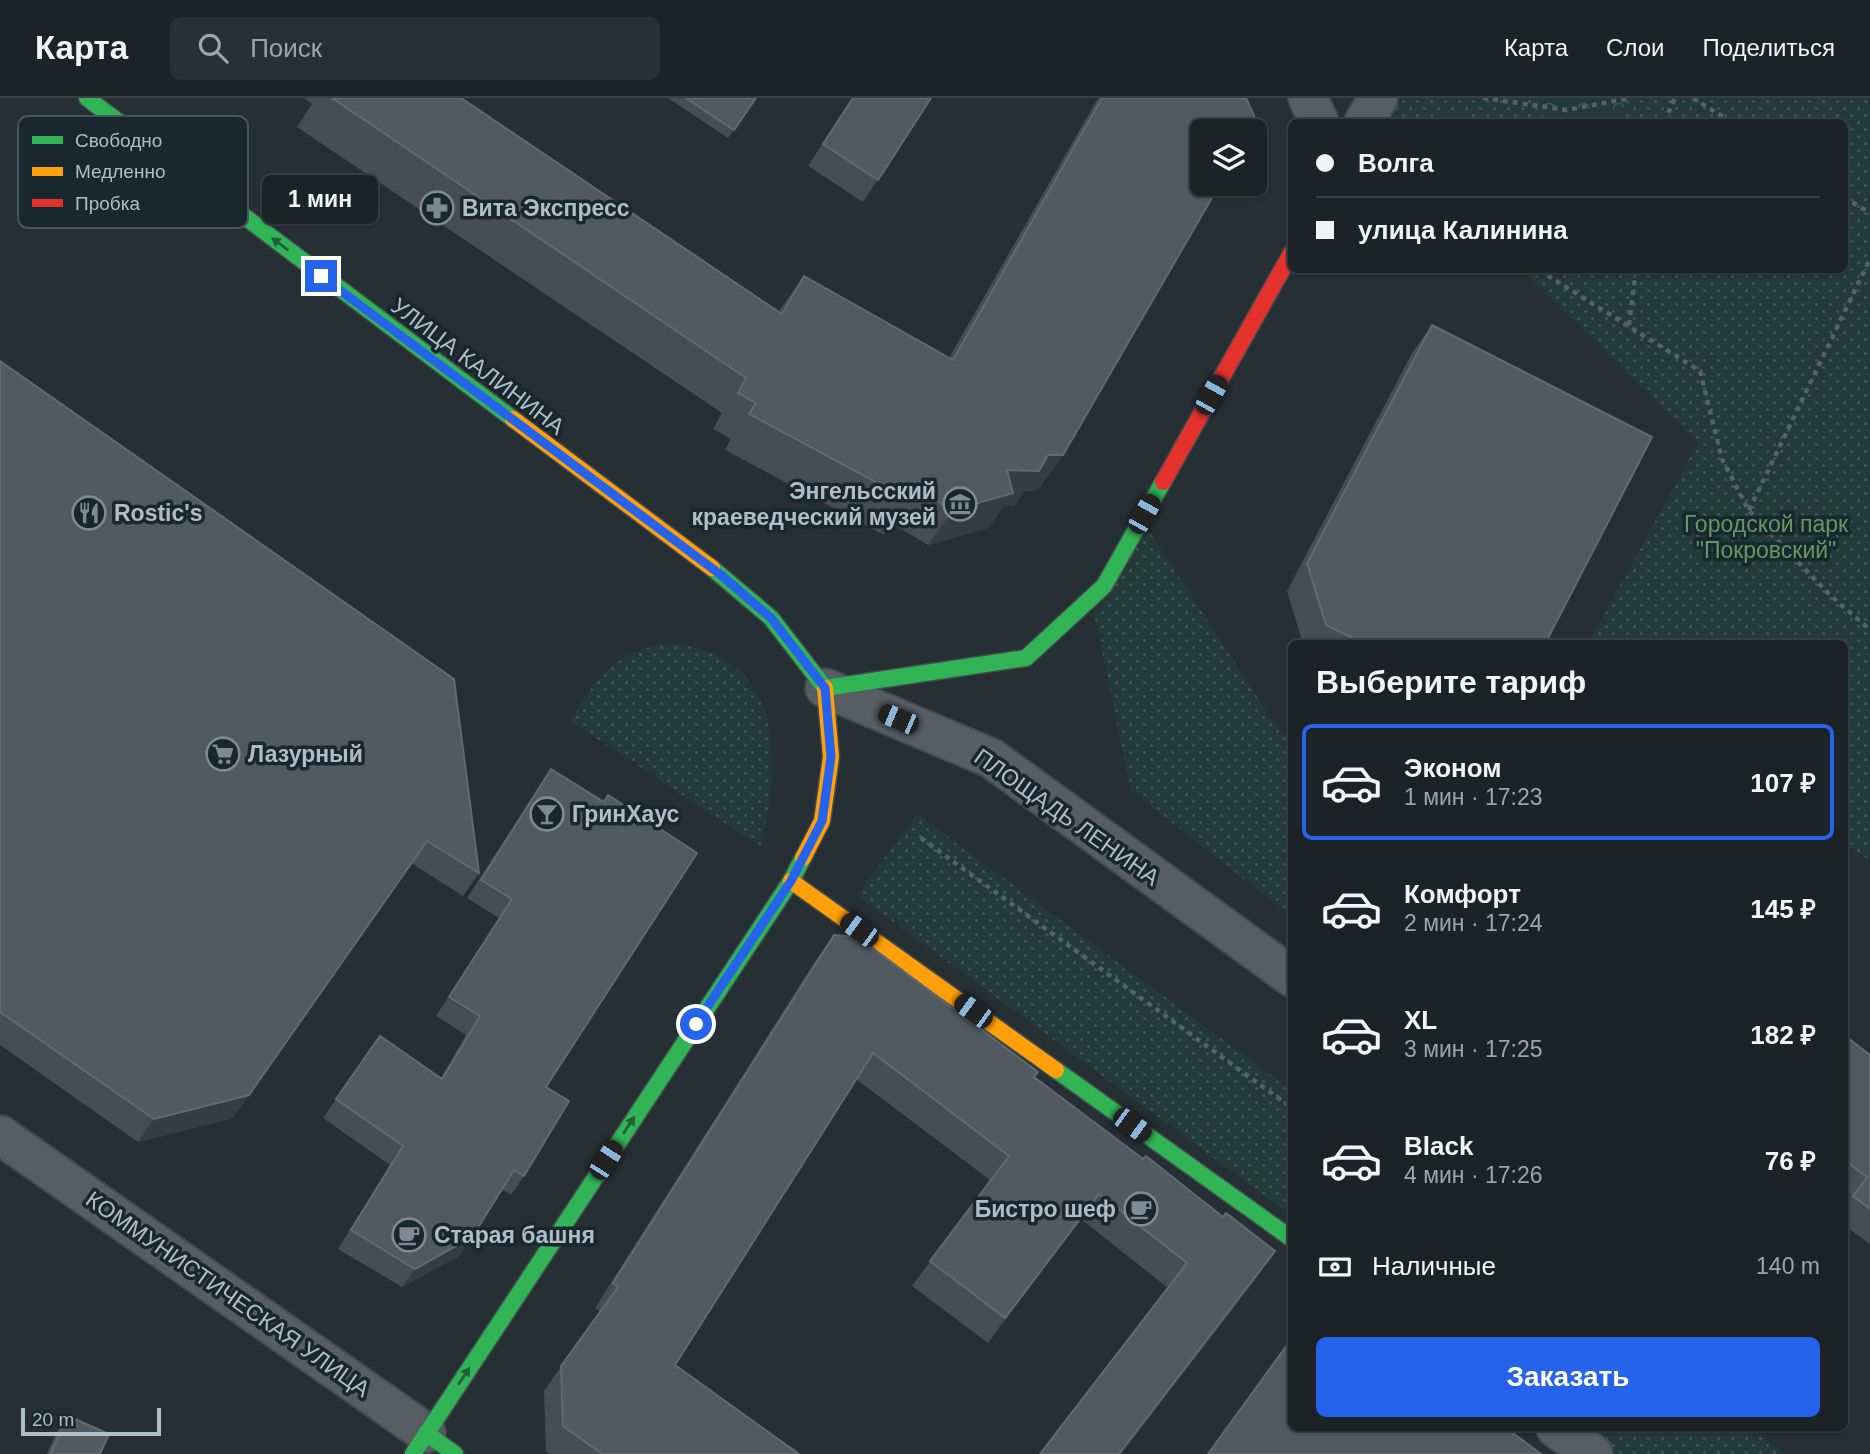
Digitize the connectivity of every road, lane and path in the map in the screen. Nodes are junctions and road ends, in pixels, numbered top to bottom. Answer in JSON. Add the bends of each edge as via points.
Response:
{"nodes":[{"id":1,"x":87,"y":98,"type":"edge"},
{"id":2,"x":1308,"y":98,"type":"edge"},
{"id":3,"x":1378,"y":98,"type":"edge"},
{"id":4,"x":1483,"y":98,"type":"edge"},
{"id":5,"x":1630,"y":98,"type":"edge"},
{"id":6,"x":1675,"y":98,"type":"edge"},
{"id":7,"x":1693,"y":98,"type":"edge"},
{"id":8,"x":111,"y":116,"type":"edge"},
{"id":9,"x":1318,"y":119,"type":"edge"},
{"id":10,"x":1366,"y":119,"type":"edge"},
{"id":11,"x":1665,"y":119,"type":"edge"},
{"id":12,"x":1726,"y":119,"type":"edge"},
{"id":13,"x":1848,"y":199,"type":"edge"},
{"id":14,"x":1870,"y":213,"type":"edge"},
{"id":15,"x":248,"y":220,"type":"edge"},
{"id":16,"x":1870,"y":258,"type":"edge"},
{"id":17,"x":1288,"y":259,"type":"edge"},
{"id":18,"x":1544,"y":273,"type":"edge"},
{"id":19,"x":1636,"y":273,"type":"edge"},
{"id":20,"x":1629,"y":325,"type":"junction"},
{"id":21,"x":1749,"y":511,"type":"junction"},
{"id":22,"x":1870,"y":630,"type":"edge"},
{"id":23,"x":825,"y":688,"type":"junction"},
{"id":24,"x":921,"y":838,"type":"dead end"},
{"id":25,"x":791,"y":881,"type":"junction"},
{"id":26,"x":1288,"y":974,"type":"edge"},
{"id":27,"x":1288,"y":1105,"type":"edge"},
{"id":28,"x":0,"y":1135,"type":"edge"},
{"id":29,"x":1288,"y":1236,"type":"edge"},
{"id":30,"x":1560,"y":1431,"type":"edge"},
{"id":31,"x":431,"y":1447,"type":"edge"},
{"id":32,"x":1593,"y":1454,"type":"edge"}],
"edges":[{"from":8,"to":1,"type":"main road","name":"УЛИЦА КАЛИНИНА","one_way":true},
{"from":2,"to":9,"type":"street"},
{"from":3,"to":10,"type":"street"},
{"from":4,"to":5,"type":"path","via":[[1567,110]]},
{"from":6,"to":11,"type":"path"},
{"from":7,"to":12,"type":"path"},
{"from":13,"to":14,"type":"path"},
{"from":23,"to":15,"type":"main road","name":"УЛИЦА КАЛИНИНА","one_way":true,"via":[[771,618],[721,575]]},
{"from":16,"to":21,"type":"path"},
{"from":17,"to":23,"type":"main road","via":[[1104,586],[1026,658]]},
{"from":18,"to":20,"type":"path"},
{"from":19,"to":20,"type":"path"},
{"from":20,"to":21,"type":"path","via":[[1700,371],[1722,459]]},
{"from":21,"to":22,"type":"path"},
{"from":23,"to":25,"type":"main road","via":[[831,757],[822,821]]},
{"from":23,"to":26,"type":"street","name":"ПЛОЩАДЬ ЛЕНИНА","via":[[991,758]]},
{"from":24,"to":27,"type":"path"},
{"from":25,"to":29,"type":"main road"},
{"from":31,"to":25,"type":"main road","one_way":true},
{"from":28,"to":31,"type":"street","name":"КОММУНИСТИЧЕСКАЯ УЛИЦА"},
{"from":30,"to":32,"type":"street"}]}
